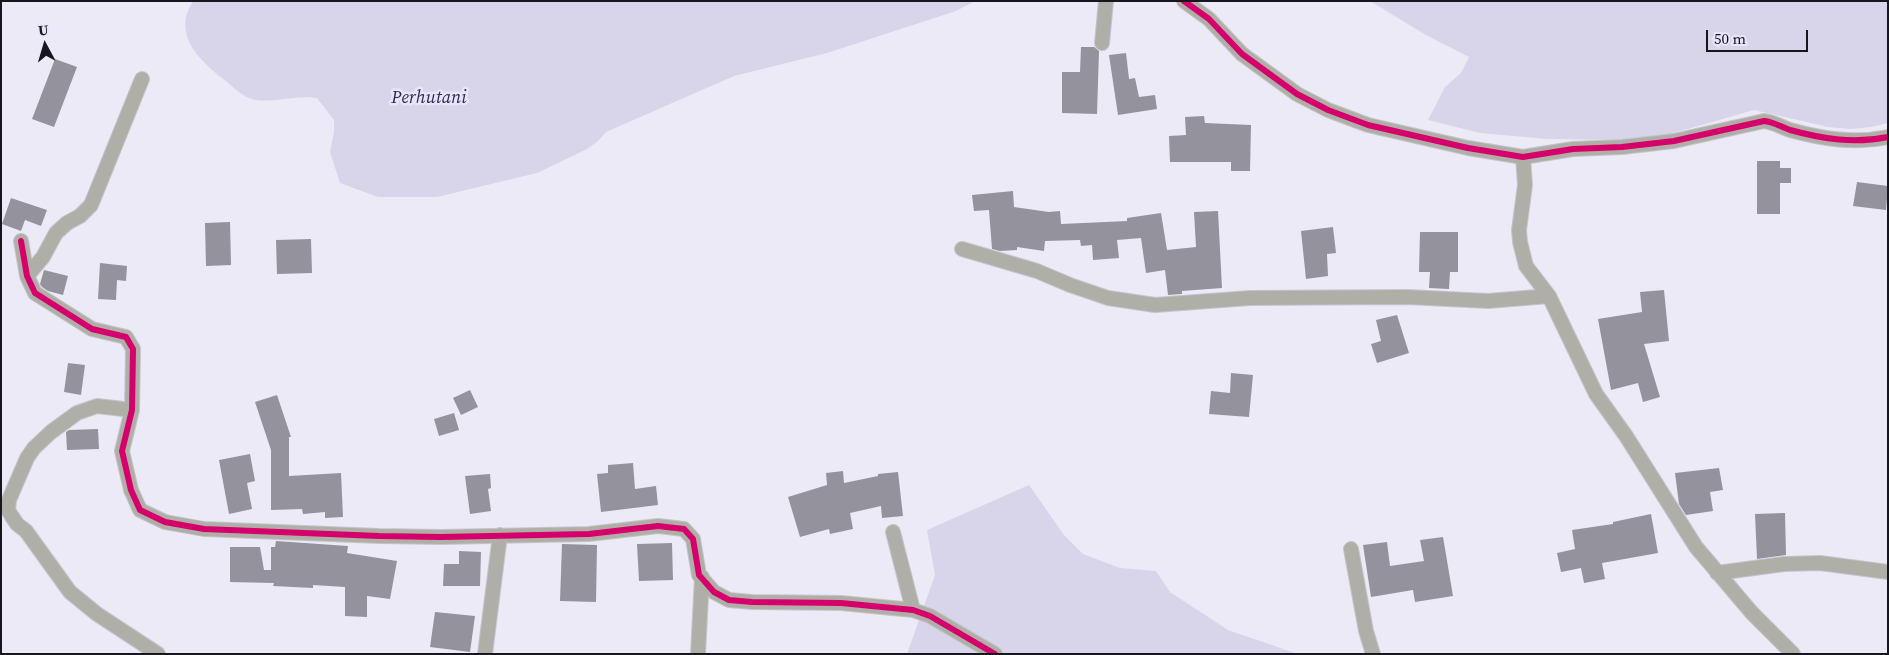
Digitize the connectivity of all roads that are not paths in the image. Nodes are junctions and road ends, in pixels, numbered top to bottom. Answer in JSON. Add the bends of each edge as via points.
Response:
{"nodes":[{"id":1,"x":1106,"y":1,"type":"edge"},
{"id":2,"x":1184,"y":1,"type":"edge"},
{"id":3,"x":1102,"y":43,"type":"dead end"},
{"id":4,"x":142,"y":79,"type":"dead end"},
{"id":5,"x":1888,"y":137,"type":"edge"},
{"id":6,"x":1523,"y":157,"type":"junction"},
{"id":7,"x":21,"y":241,"type":"dead end"},
{"id":8,"x":962,"y":249,"type":"dead end"},
{"id":9,"x":27,"y":276,"type":"junction"},
{"id":10,"x":1550,"y":296,"type":"junction"},
{"id":11,"x":132,"y":410,"type":"junction"},
{"id":12,"x":893,"y":532,"type":"dead end"},
{"id":13,"x":500,"y":535,"type":"junction"},
{"id":14,"x":1351,"y":549,"type":"dead end"},
{"id":15,"x":1888,"y":572,"type":"edge"},
{"id":16,"x":1717,"y":573,"type":"junction"},
{"id":17,"x":702,"y":578,"type":"junction"},
{"id":18,"x":913,"y":610,"type":"junction"},
{"id":19,"x":158,"y":654,"type":"edge"},
{"id":20,"x":485,"y":654,"type":"edge"},
{"id":21,"x":698,"y":654,"type":"edge"},
{"id":22,"x":995,"y":654,"type":"edge"},
{"id":23,"x":1373,"y":654,"type":"edge"},
{"id":24,"x":1793,"y":654,"type":"edge"}],
"edges":[{"from":1,"to":3,"type":"street"},
{"from":2,"to":6,"type":"street","via":[[1209,19],[1242,54],[1267,73],[1328,110],[1368,125]]},
{"from":4,"to":9,"type":"street","via":[[91,205],[56,233]]},
{"from":5,"to":6,"type":"street","via":[[1870,141],[1827,139],[1764,121],[1674,141],[1573,149]]},
{"from":6,"to":10,"type":"street","via":[[1525,185],[1519,219],[1520,242],[1526,266]]},
{"from":7,"to":9,"type":"street"},
{"from":8,"to":10,"type":"street","via":[[1036,271],[1108,298],[1155,305],[1250,298],[1407,297],[1488,301]]},
{"from":9,"to":11,"type":"street","via":[[36,293],[67,314],[92,329],[126,337],[133,349]]},
{"from":10,"to":16,"type":"street","via":[[1596,394],[1696,547]]},
{"from":11,"to":13,"type":"street","via":[[122,452],[131,490],[140,510],[165,522],[204,529],[332,534]]},
{"from":11,"to":19,"type":"street","via":[[97,406],[78,413],[51,432],[27,458],[8,510],[70,592]]},
{"from":12,"to":18,"type":"street"},
{"from":13,"to":17,"type":"street","via":[[589,534],[658,526],[684,529],[693,539]]},
{"from":13,"to":20,"type":"street"},
{"from":14,"to":23,"type":"street"},
{"from":15,"to":16,"type":"street","via":[[1820,563]]},
{"from":16,"to":24,"type":"street"},
{"from":17,"to":18,"type":"street","via":[[714,592],[729,600],[841,603]]},
{"from":17,"to":21,"type":"street"},
{"from":18,"to":22,"type":"street","via":[[930,616]]}]}
